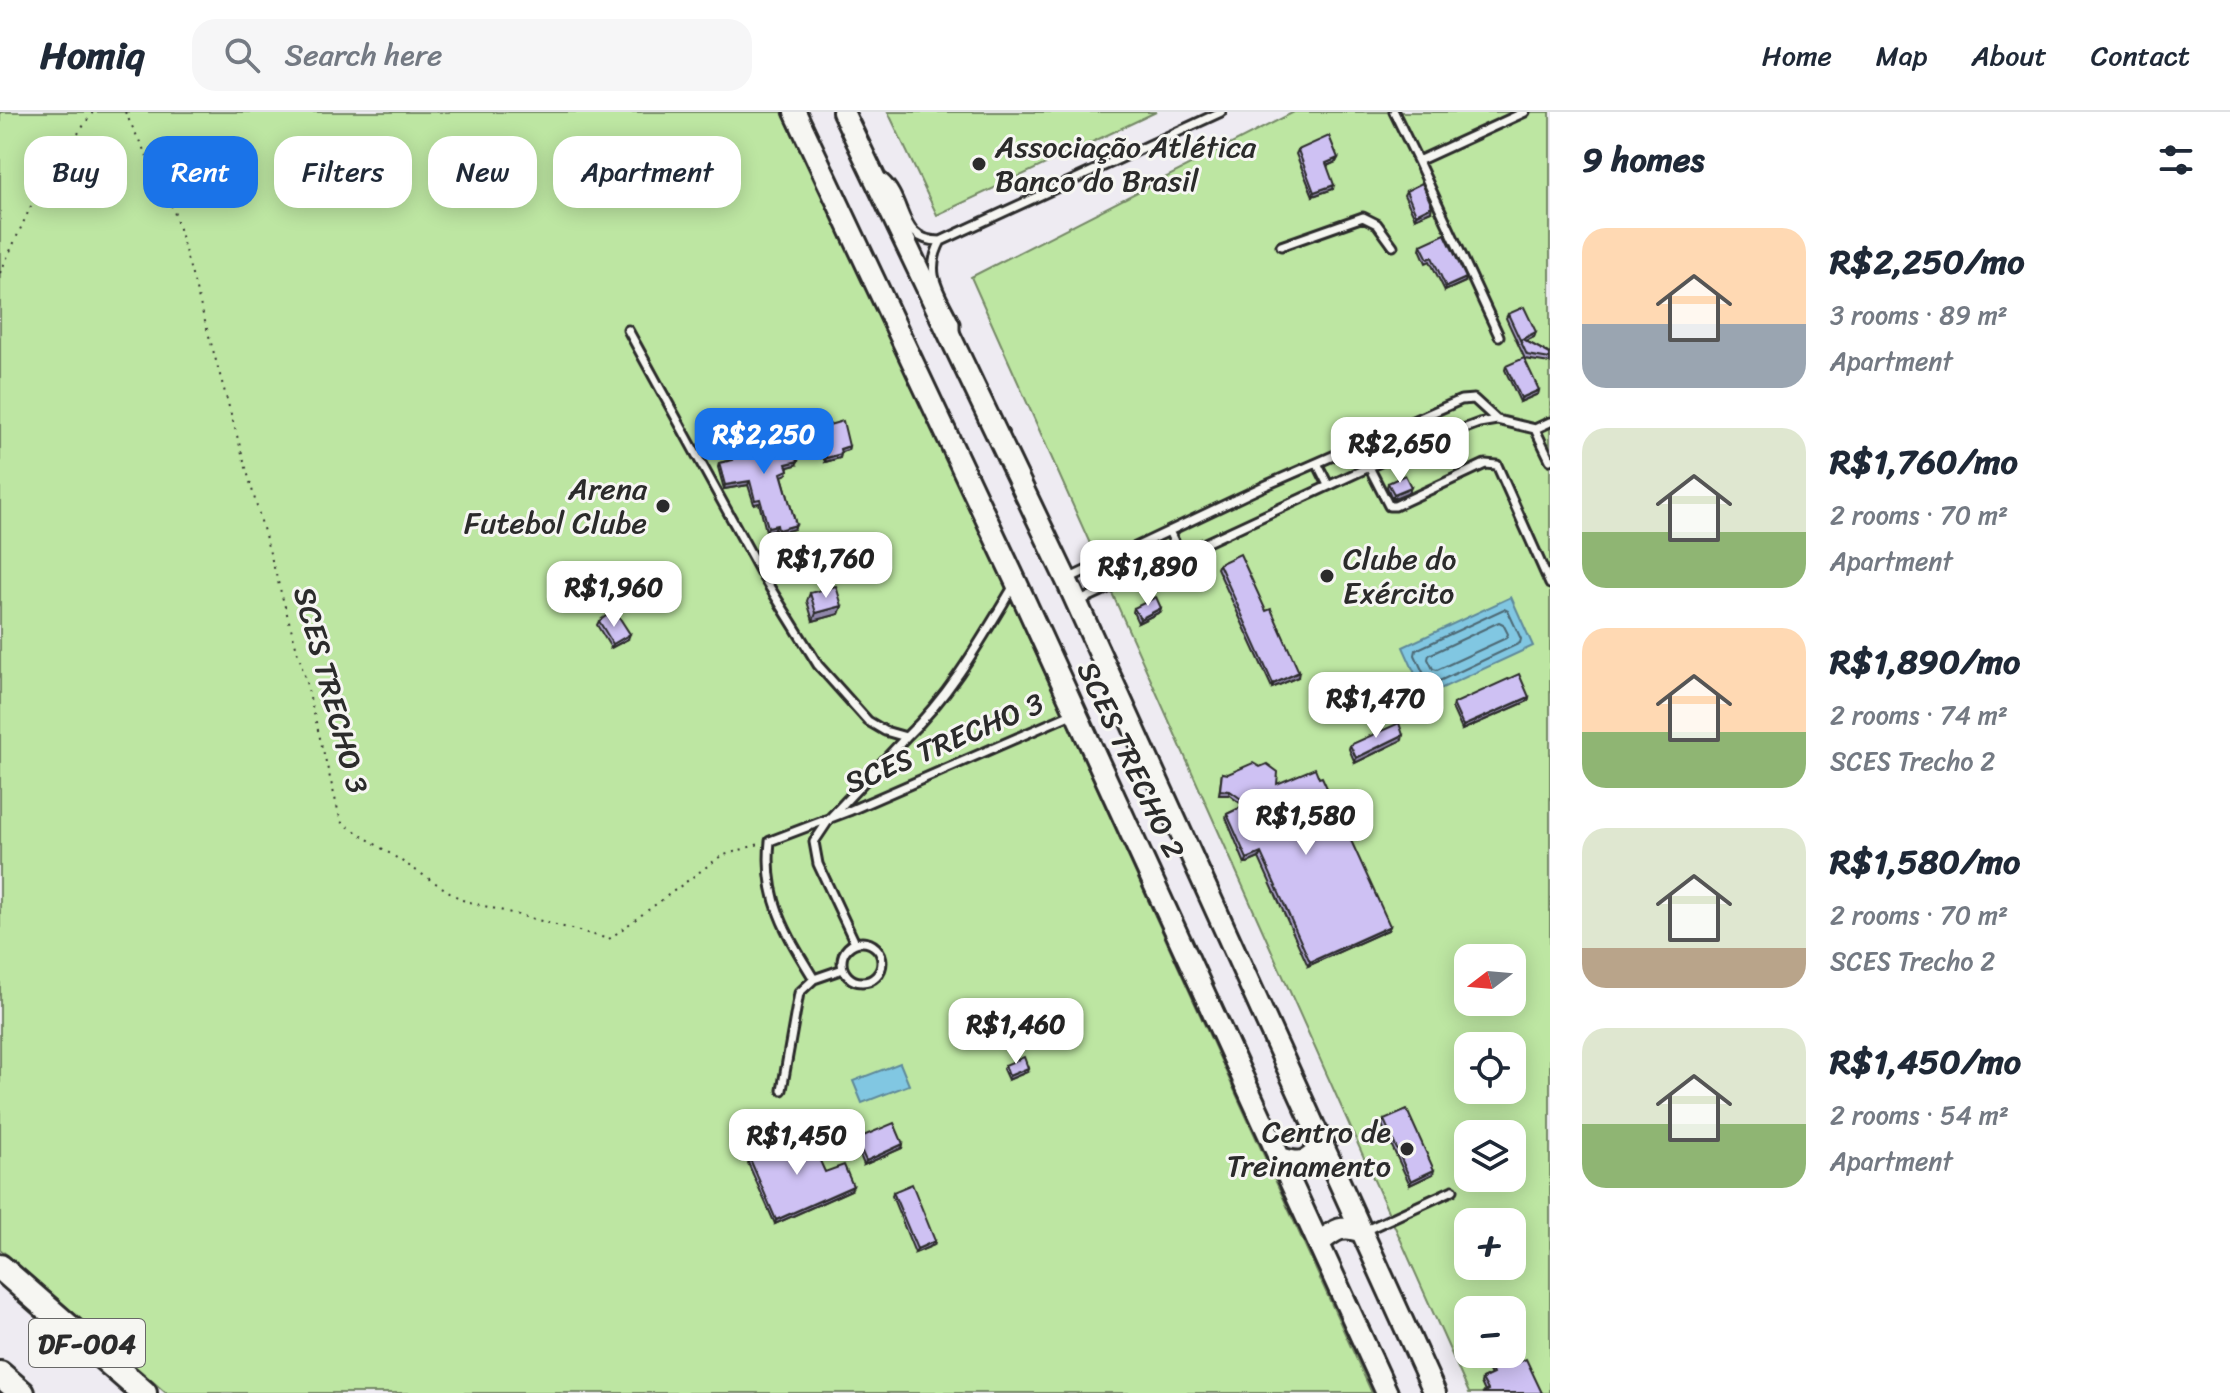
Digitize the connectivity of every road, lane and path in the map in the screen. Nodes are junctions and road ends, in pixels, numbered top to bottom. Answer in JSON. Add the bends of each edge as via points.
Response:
{"nodes":[{"id":1,"x":93,"y":112,"type":"edge"},
{"id":2,"x":125,"y":112,"type":"edge"},
{"id":3,"x":795,"y":112,"type":"edge"},
{"id":4,"x":843,"y":112,"type":"edge"},
{"id":5,"x":1221,"y":112,"type":"edge"},
{"id":6,"x":1394,"y":112,"type":"edge"},
{"id":7,"x":1525,"y":112,"type":"edge"},
{"id":8,"x":1418,"y":161,"type":"junction"},
{"id":9,"x":869,"y":167,"type":"junction"},
{"id":10,"x":941,"y":241,"type":"junction"},
{"id":11,"x":1281,"y":246,"type":"dead end"},
{"id":12,"x":1393,"y":246,"type":"dead end"},
{"id":13,"x":0,"y":273,"type":"edge"},
{"id":14,"x":628,"y":330,"type":"dead end"},
{"id":15,"x":1499,"y":336,"type":"dead end"},
{"id":16,"x":955,"y":346,"type":"junction"},
{"id":17,"x":1497,"y":420,"type":"junction"},
{"id":18,"x":1550,"y":422,"type":"edge"},
{"id":19,"x":1397,"y":428,"type":"junction"},
{"id":20,"x":1535,"y":429,"type":"junction"},
{"id":21,"x":1406,"y":450,"type":"junction"},
{"id":22,"x":1550,"y":460,"type":"edge"},
{"id":23,"x":1317,"y":463,"type":"junction"},
{"id":24,"x":1369,"y":467,"type":"junction"},
{"id":25,"x":1328,"y":485,"type":"junction"},
{"id":26,"x":1169,"y":531,"type":"junction"},
{"id":27,"x":1180,"y":554,"type":"junction"},
{"id":28,"x":1066,"y":579,"type":"junction"},
{"id":29,"x":1016,"y":582,"type":"junction"},
{"id":30,"x":1550,"y":584,"type":"edge"},
{"id":31,"x":1076,"y":603,"type":"junction"},
{"id":32,"x":1076,"y":713,"type":"junction"},
{"id":33,"x":906,"y":737,"type":"junction"},
{"id":34,"x":830,"y":818,"type":"junction"},
{"id":35,"x":770,"y":841,"type":"junction"},
{"id":36,"x":855,"y":943,"type":"junction"},
{"id":37,"x":843,"y":969,"type":"junction"},
{"id":38,"x":814,"y":979,"type":"junction"},
{"id":39,"x":782,"y":1090,"type":"dead end"},
{"id":40,"x":1322,"y":1141,"type":"junction"},
{"id":41,"x":1280,"y":1158,"type":"junction"},
{"id":42,"x":1453,"y":1190,"type":"dead end"},
{"id":43,"x":1362,"y":1232,"type":"junction"},
{"id":44,"x":1320,"y":1242,"type":"junction"},
{"id":45,"x":0,"y":1267,"type":"edge"},
{"id":46,"x":0,"y":1374,"type":"edge"},
{"id":47,"x":22,"y":1393,"type":"edge"},
{"id":48,"x":144,"y":1393,"type":"edge"},
{"id":49,"x":1387,"y":1393,"type":"edge"},
{"id":50,"x":1435,"y":1393,"type":"edge"}],
"edges":[{"from":1,"to":13,"type":"path","via":[[37,193]]},
{"from":2,"to":35,"type":"path","name":"SCES TRECHO 3","via":[[174,211],[341,822],[462,900],[609,939],[721,856]]},
{"from":3,"to":29,"type":"main road","name":"SCES TRECHO 2"},
{"from":4,"to":9,"type":"main road","name":"SCES TRECHO 2"},
{"from":5,"to":10,"type":"lane"},
{"from":6,"to":8,"type":"lane"},
{"from":7,"to":8,"type":"lane"},
{"from":8,"to":15,"type":"lane"},
{"from":9,"to":10,"type":"lane","name":"SCES TRECHO 2","via":[[892,186],[913,232],[921,239]]},
{"from":9,"to":16,"type":"main road","name":"SCES TRECHO 2"},
{"from":10,"to":16,"type":"lane","name":"SCES TRECHO 2","via":[[931,268],[955,323]]},
{"from":11,"to":12,"type":"lane","via":[[1363,217],[1377,224]]},
{"from":14,"to":33,"type":"lane","via":[[757,566],[818,665],[868,721]]},
{"from":16,"to":28,"type":"main road","name":"SCES TRECHO 2"},
{"from":17,"to":19,"type":"lane","via":[[1470,399]]},
{"from":17,"to":20,"type":"lane"},
{"from":17,"to":21,"type":"lane"},
{"from":18,"to":20,"type":"lane"},
{"from":19,"to":21,"type":"lane"},
{"from":19,"to":23,"type":"lane"},
{"from":20,"to":22,"type":"lane"},
{"from":21,"to":24,"type":"lane"},
{"from":23,"to":25,"type":"lane"},
{"from":23,"to":26,"type":"lane"},
{"from":24,"to":25,"type":"lane"},
{"from":24,"to":30,"type":"lane","via":[[1389,506],[1395,506],[1485,464],[1497,465]]},
{"from":25,"to":27,"type":"lane"},
{"from":26,"to":27,"type":"lane"},
{"from":26,"to":28,"type":"lane"},
{"from":27,"to":31,"type":"lane"},
{"from":28,"to":31,"type":"main road","name":"SCES TRECHO 2"},
{"from":29,"to":32,"type":"main road","name":"SCES TRECHO 2"},
{"from":29,"to":33,"type":"lane","via":[[963,669]]},
{"from":31,"to":40,"type":"main road","name":"SCES TRECHO 2"},
{"from":32,"to":34,"type":"lane","name":"SCES TRECHO 3"},
{"from":32,"to":41,"type":"main road","name":"SCES TRECHO 2"},
{"from":33,"to":34,"type":"lane"},
{"from":34,"to":35,"type":"lane","name":"SCES TRECHO 3"},
{"from":34,"to":36,"type":"lane","via":[[814,842],[818,864]]},
{"from":35,"to":38,"type":"lane","via":[[772,897],[783,929]]},
{"from":36,"to":37,"type":"lane","via":[[844,954]]},
{"from":36,"to":37,"type":"lane","via":[[877,949],[880,971],[861,982]]},
{"from":37,"to":38,"type":"lane"},
{"from":38,"to":39,"type":"lane","via":[[799,993]]},
{"from":40,"to":41,"type":"main road","via":[[1305,1161]]},
{"from":40,"to":43,"type":"main road","name":"SCES TRECHO 2"},
{"from":41,"to":44,"type":"main road","name":"SCES TRECHO 2"},
{"from":42,"to":43,"type":"lane"},
{"from":43,"to":44,"type":"main road","via":[[1340,1229]]},
{"from":43,"to":50,"type":"main road","name":"SCES TRECHO 2"},
{"from":44,"to":49,"type":"main road","name":"SCES TRECHO 2"},
{"from":45,"to":48,"type":"highway","number":"DF-004"},
{"from":46,"to":47,"type":"highway","number":"DF-004"}]}
